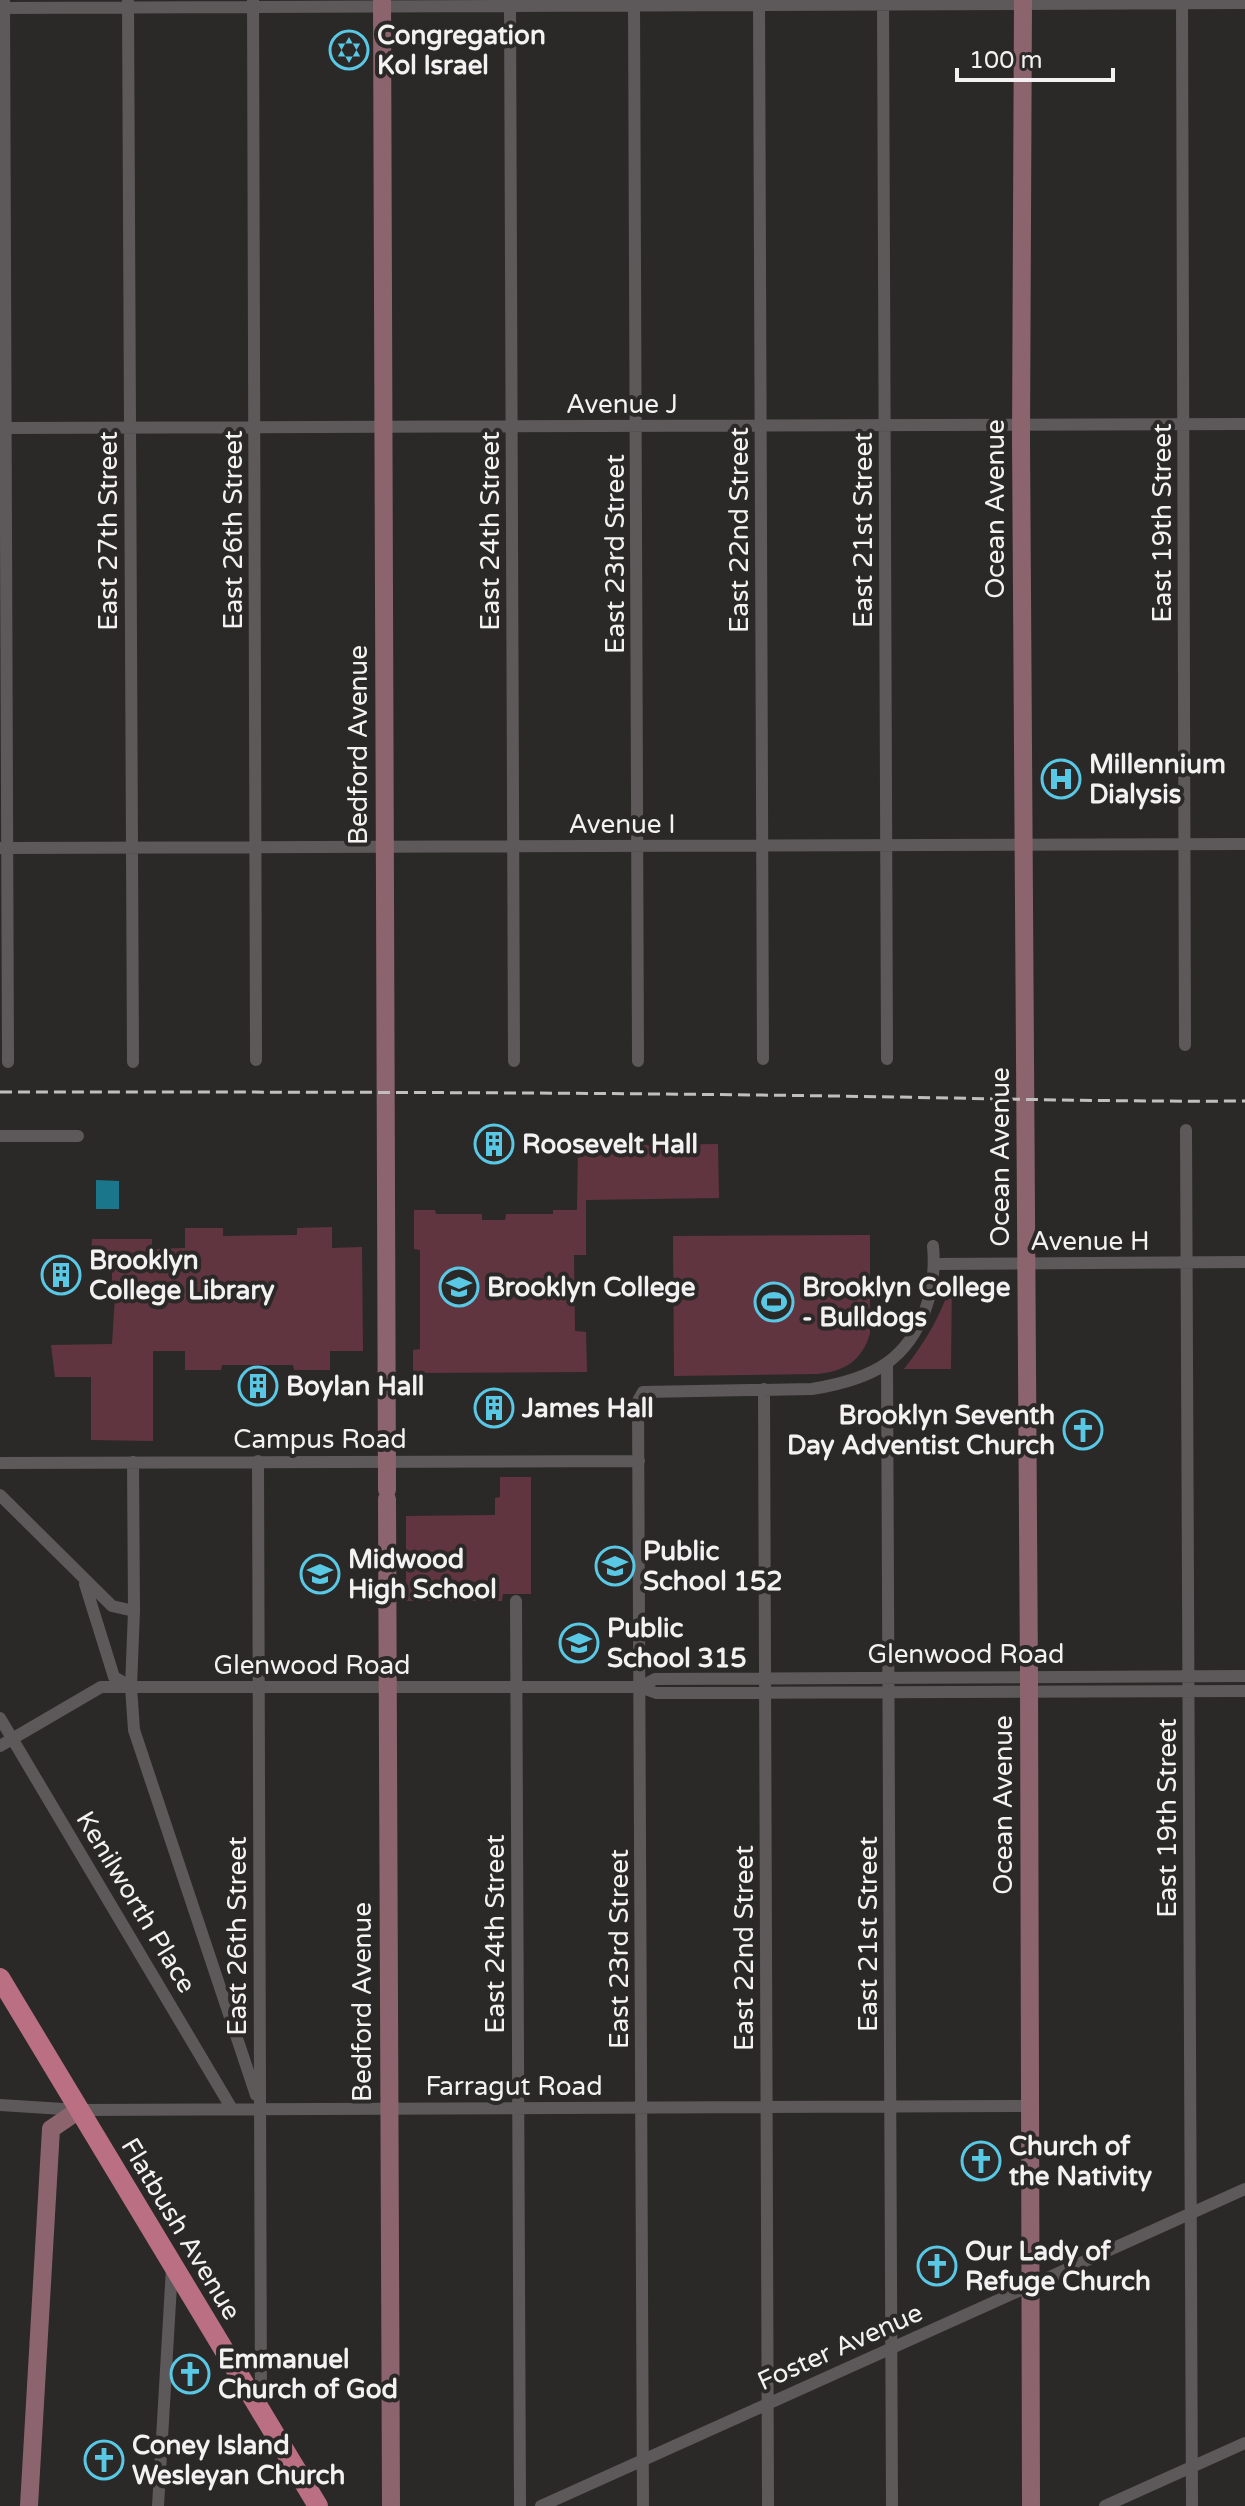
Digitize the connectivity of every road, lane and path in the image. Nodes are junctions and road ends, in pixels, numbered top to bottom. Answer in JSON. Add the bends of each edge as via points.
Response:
{"nodes":[{"id":1,"x":883,"y":2,"type":"edge"},
{"id":2,"x":1023,"y":2,"type":"edge"},
{"id":3,"x":1182,"y":2,"type":"edge"},
{"id":4,"x":382,"y":3,"type":"edge"},
{"id":5,"x":510,"y":3,"type":"edge"},
{"id":6,"x":634,"y":3,"type":"edge"},
{"id":7,"x":759,"y":3,"type":"edge"},
{"id":8,"x":1245,"y":3,"type":"edge"},
{"id":9,"x":128,"y":4,"type":"edge"},
{"id":10,"x":253,"y":4,"type":"edge"},
{"id":11,"x":3,"y":5,"type":"edge"},
{"id":12,"x":1184,"y":424,"type":"junction"},
{"id":13,"x":1245,"y":424,"type":"edge"},
{"id":14,"x":761,"y":425,"type":"junction"},
{"id":15,"x":885,"y":425,"type":"junction"},
{"id":16,"x":1021,"y":425,"type":"junction"},
{"id":17,"x":636,"y":426,"type":"junction"},
{"id":18,"x":255,"y":427,"type":"junction"},
{"id":19,"x":383,"y":427,"type":"junction"},
{"id":20,"x":512,"y":427,"type":"junction"},
{"id":21,"x":3,"y":428,"type":"edge"},
{"id":22,"x":130,"y":428,"type":"junction"},
{"id":23,"x":1186,"y":844,"type":"junction"},
{"id":24,"x":1245,"y":844,"type":"edge"},
{"id":25,"x":886,"y":845,"type":"junction"},
{"id":26,"x":1024,"y":845,"type":"junction"},
{"id":27,"x":513,"y":846,"type":"junction"},
{"id":28,"x":638,"y":846,"type":"junction"},
{"id":29,"x":762,"y":846,"type":"junction"},
{"id":30,"x":384,"y":847,"type":"junction"},
{"id":31,"x":4,"y":848,"type":"edge"},
{"id":32,"x":131,"y":848,"type":"junction"},
{"id":33,"x":256,"y":848,"type":"junction"},
{"id":34,"x":1185,"y":1045,"type":"dead end"},
{"id":35,"x":763,"y":1059,"type":"dead end"},
{"id":36,"x":887,"y":1059,"type":"dead end"},
{"id":37,"x":256,"y":1060,"type":"dead end"},
{"id":38,"x":514,"y":1061,"type":"dead end"},
{"id":39,"x":638,"y":1061,"type":"dead end"},
{"id":40,"x":8,"y":1062,"type":"dead end"},
{"id":41,"x":133,"y":1062,"type":"dead end"},
{"id":42,"x":1186,"y":1130,"type":"dead end"},
{"id":43,"x":0,"y":1136,"type":"edge"},
{"id":44,"x":78,"y":1136,"type":"dead end"},
{"id":45,"x":933,"y":1246,"type":"dead end"},
{"id":46,"x":1245,"y":1262,"type":"edge"},
{"id":47,"x":1027,"y":1263,"type":"junction"},
{"id":48,"x":1186,"y":1263,"type":"junction"},
{"id":49,"x":934,"y":1264,"type":"junction"},
{"id":50,"x":887,"y":1363,"type":"junction"},
{"id":51,"x":764,"y":1389,"type":"junction"},
{"id":52,"x":258,"y":1461,"type":"junction"},
{"id":53,"x":387,"y":1461,"type":"junction"},
{"id":54,"x":639,"y":1461,"type":"junction"},
{"id":55,"x":133,"y":1462,"type":"junction"},
{"id":56,"x":0,"y":1463,"type":"edge"},
{"id":57,"x":0,"y":1495,"type":"edge"},
{"id":58,"x":84,"y":1580,"type":"junction"},
{"id":59,"x":516,"y":1601,"type":"dead end"},
{"id":60,"x":134,"y":1611,"type":"junction"},
{"id":61,"x":888,"y":1676,"type":"junction"},
{"id":62,"x":1188,"y":1676,"type":"junction"},
{"id":63,"x":1245,"y":1676,"type":"edge"},
{"id":64,"x":765,"y":1678,"type":"junction"},
{"id":65,"x":1029,"y":1684,"type":"junction"},
{"id":66,"x":258,"y":1686,"type":"junction"},
{"id":67,"x":131,"y":1687,"type":"junction"},
{"id":68,"x":388,"y":1687,"type":"junction"},
{"id":69,"x":516,"y":1687,"type":"junction"},
{"id":70,"x":640,"y":1687,"type":"junction"},
{"id":71,"x":1188,"y":1691,"type":"junction"},
{"id":72,"x":1245,"y":1691,"type":"edge"},
{"id":73,"x":888,"y":1692,"type":"junction"},
{"id":74,"x":765,"y":1693,"type":"junction"},
{"id":75,"x":0,"y":1718,"type":"edge"},
{"id":76,"x":13,"y":1739,"type":"junction"},
{"id":77,"x":0,"y":1746,"type":"edge"},
{"id":78,"x":0,"y":1978,"type":"edge"},
{"id":79,"x":0,"y":2105,"type":"edge"},
{"id":80,"x":890,"y":2106,"type":"junction"},
{"id":81,"x":1029,"y":2106,"type":"junction"},
{"id":82,"x":642,"y":2107,"type":"junction"},
{"id":83,"x":766,"y":2107,"type":"junction"},
{"id":84,"x":260,"y":2108,"type":"junction"},
{"id":85,"x":389,"y":2108,"type":"junction"},
{"id":86,"x":518,"y":2108,"type":"junction"},
{"id":87,"x":232,"y":2109,"type":"junction"},
{"id":88,"x":79,"y":2110,"type":"junction"},
{"id":89,"x":1245,"y":2189,"type":"edge"},
{"id":90,"x":1191,"y":2214,"type":"junction"},
{"id":91,"x":172,"y":2265,"type":"junction"},
{"id":92,"x":1030,"y":2286,"type":"junction"},
{"id":93,"x":892,"y":2348,"type":"junction"},
{"id":94,"x":768,"y":2404,"type":"junction"},
{"id":95,"x":261,"y":2411,"type":"junction"},
{"id":96,"x":1245,"y":2443,"type":"edge"},
{"id":97,"x":643,"y":2460,"type":"junction"},
{"id":98,"x":1192,"y":2467,"type":"junction"},
{"id":99,"x":29,"y":2506,"type":"edge"},
{"id":100,"x":158,"y":2506,"type":"edge"},
{"id":101,"x":318,"y":2506,"type":"edge"},
{"id":102,"x":391,"y":2506,"type":"edge"},
{"id":103,"x":520,"y":2506,"type":"edge"},
{"id":104,"x":541,"y":2506,"type":"edge"},
{"id":105,"x":643,"y":2506,"type":"edge"},
{"id":106,"x":768,"y":2506,"type":"edge"},
{"id":107,"x":892,"y":2506,"type":"edge"},
{"id":108,"x":1031,"y":2506,"type":"edge"},
{"id":109,"x":1105,"y":2506,"type":"edge"},
{"id":110,"x":1192,"y":2506,"type":"edge"}],
"edges":[{"from":1,"to":2,"type":"street"},
{"from":1,"to":7,"type":"street"},
{"from":1,"to":15,"type":"street","name":"East 21st Street"},
{"from":2,"to":3,"type":"street"},
{"from":2,"to":16,"type":"main road","name":"Ocean Avenue"},
{"from":3,"to":8,"type":"street"},
{"from":3,"to":12,"type":"street","name":"East 19th Street"},
{"from":4,"to":5,"type":"street"},
{"from":4,"to":10,"type":"street"},
{"from":4,"to":19,"type":"main road","name":"Bedford Avenue"},
{"from":5,"to":6,"type":"street"},
{"from":5,"to":20,"type":"street","name":"East 24th Street"},
{"from":6,"to":7,"type":"street"},
{"from":6,"to":17,"type":"street","name":"East 23rd Street"},
{"from":7,"to":14,"type":"street","name":"East 22nd Street"},
{"from":9,"to":10,"type":"street"},
{"from":9,"to":11,"type":"street"},
{"from":9,"to":22,"type":"street","name":"East 27th Street"},
{"from":10,"to":18,"type":"street","name":"East 26th Street"},
{"from":11,"to":21,"type":"street"},
{"from":12,"to":13,"type":"street","name":"Avenue J"},
{"from":12,"to":16,"type":"street","name":"Avenue J"},
{"from":12,"to":23,"type":"street","name":"East 19th Street"},
{"from":14,"to":15,"type":"street","name":"Avenue J"},
{"from":14,"to":17,"type":"street","name":"Avenue J"},
{"from":14,"to":29,"type":"street","name":"East 22nd Street"},
{"from":15,"to":16,"type":"street","name":"Avenue J"},
{"from":15,"to":25,"type":"street","name":"East 21st Street"},
{"from":16,"to":26,"type":"main road","name":"Ocean Avenue"},
{"from":17,"to":20,"type":"street","name":"Avenue J"},
{"from":17,"to":28,"type":"street","name":"East 23rd Street"},
{"from":18,"to":19,"type":"street","name":"Avenue J"},
{"from":18,"to":22,"type":"street","name":"Avenue J"},
{"from":18,"to":33,"type":"street","name":"East 26th Street"},
{"from":19,"to":20,"type":"street","name":"Avenue J"},
{"from":19,"to":30,"type":"main road","name":"Bedford Avenue"},
{"from":20,"to":27,"type":"street","name":"East 24th Street"},
{"from":21,"to":22,"type":"street","name":"Avenue J"},
{"from":21,"to":31,"type":"street"},
{"from":22,"to":32,"type":"street","name":"East 27th Street"},
{"from":23,"to":24,"type":"street","name":"Avenue I"},
{"from":23,"to":26,"type":"street","name":"Avenue I"},
{"from":23,"to":34,"type":"street","name":"East 19th Street"},
{"from":25,"to":26,"type":"street","name":"Avenue I"},
{"from":25,"to":29,"type":"street","name":"Avenue I"},
{"from":25,"to":36,"type":"street","name":"East 21st Street"},
{"from":26,"to":47,"type":"main road","name":"Ocean Avenue"},
{"from":27,"to":28,"type":"street","name":"Avenue I"},
{"from":27,"to":30,"type":"street","name":"Avenue I"},
{"from":27,"to":38,"type":"street","name":"East 24th Street"},
{"from":28,"to":29,"type":"street","name":"Avenue I"},
{"from":28,"to":39,"type":"street","name":"East 23rd Street"},
{"from":29,"to":35,"type":"street","name":"East 22nd Street"},
{"from":30,"to":33,"type":"street","name":"Avenue I"},
{"from":30,"to":53,"type":"main road","name":"Bedford Avenue"},
{"from":31,"to":32,"type":"street","name":"Avenue I"},
{"from":31,"to":40,"type":"street"},
{"from":32,"to":33,"type":"street","name":"Avenue I"},
{"from":32,"to":41,"type":"street","name":"East 27th Street"},
{"from":33,"to":37,"type":"street","name":"East 26th Street"},
{"from":42,"to":48,"type":"street","name":"East 19th Street"},
{"from":43,"to":44,"type":"street"},
{"from":45,"to":49,"type":"street"},
{"from":46,"to":48,"type":"street","name":"Avenue H"},
{"from":47,"to":48,"type":"street","name":"Avenue H"},
{"from":47,"to":49,"type":"street","name":"Avenue H"},
{"from":47,"to":65,"type":"main road","name":"Ocean Avenue"},
{"from":48,"to":62,"type":"street","name":"East 19th Street"},
{"from":49,"to":50,"type":"street","via":[[921,1318]]},
{"from":50,"to":51,"type":"street","via":[[831,1386]]},
{"from":50,"to":61,"type":"street","name":"East 21st Street"},
{"from":51,"to":54,"type":"street","name":"East 23rd Street","via":[[643,1392],[638,1401]]},
{"from":51,"to":64,"type":"street","name":"East 22nd Street"},
{"from":52,"to":53,"type":"street","name":"Campus Road"},
{"from":52,"to":55,"type":"street","name":"Campus Road"},
{"from":52,"to":66,"type":"street","name":"East 26th Street"},
{"from":53,"to":54,"type":"street","name":"Campus Road"},
{"from":53,"to":68,"type":"main road","name":"Bedford Avenue"},
{"from":54,"to":70,"type":"street","name":"East 23rd Street"},
{"from":55,"to":56,"type":"street","name":"Campus Road"},
{"from":55,"to":60,"type":"street"},
{"from":57,"to":58,"type":"street"},
{"from":58,"to":60,"type":"street","via":[[112,1606]]},
{"from":58,"to":67,"type":"street","via":[[114,1677]]},
{"from":59,"to":69,"type":"street","name":"East 24th Street"},
{"from":60,"to":67,"type":"street"},
{"from":61,"to":64,"type":"street","name":"Glenwood Road"},
{"from":61,"to":65,"type":"street","name":"Glenwood Road"},
{"from":61,"to":73,"type":"street","name":"East 21st Street"},
{"from":62,"to":63,"type":"street","name":"Glenwood Road"},
{"from":62,"to":65,"type":"street","name":"Glenwood Road"},
{"from":62,"to":71,"type":"street","name":"East 19th Street"},
{"from":64,"to":70,"type":"street","name":"Glenwood Road","via":[[655,1679]]},
{"from":64,"to":74,"type":"street","name":"East 22nd Street"},
{"from":65,"to":71,"type":"street","name":"Glenwood Road"},
{"from":65,"to":73,"type":"street","name":"Glenwood Road"},
{"from":65,"to":81,"type":"main road","name":"Ocean Avenue"},
{"from":66,"to":67,"type":"street","name":"Glenwood Road"},
{"from":66,"to":68,"type":"street","name":"Glenwood Road"},
{"from":66,"to":84,"type":"street","name":"East 26th Street"},
{"from":67,"to":76,"type":"street","name":"Glenwood Road","via":[[101,1687]]},
{"from":67,"to":84,"type":"street","via":[[134,1730]]},
{"from":68,"to":69,"type":"street","name":"Glenwood Road"},
{"from":68,"to":85,"type":"main road","name":"Bedford Avenue"},
{"from":69,"to":70,"type":"street","name":"Glenwood Road"},
{"from":69,"to":86,"type":"street","name":"East 24th Street"},
{"from":70,"to":74,"type":"street","name":"Glenwood Road","via":[[656,1693]]},
{"from":70,"to":82,"type":"street","name":"East 23rd Street"},
{"from":71,"to":72,"type":"street","name":"Glenwood Road"},
{"from":71,"to":90,"type":"street","name":"East 19th Street"},
{"from":73,"to":74,"type":"street","name":"Glenwood Road"},
{"from":73,"to":80,"type":"street","name":"East 21st Street"},
{"from":74,"to":83,"type":"street","name":"East 22nd Street"},
{"from":75,"to":76,"type":"street","name":"Kenilworth Place"},
{"from":76,"to":77,"type":"street","name":"Glenwood Road"},
{"from":76,"to":87,"type":"street","name":"Kenilworth Place"},
{"from":78,"to":88,"type":"main road","name":"Flatbush Avenue"},
{"from":79,"to":88,"type":"street","name":"Farragut Road"},
{"from":80,"to":81,"type":"street","name":"Farragut Road"},
{"from":80,"to":83,"type":"street","name":"Farragut Road"},
{"from":80,"to":93,"type":"street","name":"East 21st Street"},
{"from":81,"to":92,"type":"main road","name":"Ocean Avenue"},
{"from":82,"to":83,"type":"street","name":"Farragut Road"},
{"from":82,"to":86,"type":"street","name":"Farragut Road"},
{"from":82,"to":97,"type":"street","name":"East 23rd Street"},
{"from":83,"to":94,"type":"street","name":"East 22nd Street"},
{"from":84,"to":85,"type":"street","name":"Farragut Road"},
{"from":84,"to":87,"type":"street","name":"Farragut Road"},
{"from":84,"to":95,"type":"street","name":"East 26th Street"},
{"from":85,"to":86,"type":"street","name":"Farragut Road"},
{"from":85,"to":102,"type":"main road","name":"Bedford Avenue"},
{"from":86,"to":103,"type":"street","name":"East 24th Street"},
{"from":87,"to":88,"type":"street","name":"Farragut Road"},
{"from":88,"to":91,"type":"main road","name":"Flatbush Avenue"},
{"from":88,"to":99,"type":"main road","via":[[51,2129]]},
{"from":89,"to":90,"type":"street","name":"Foster Avenue"},
{"from":90,"to":92,"type":"street","name":"Foster Avenue"},
{"from":90,"to":98,"type":"street","name":"East 19th Street"},
{"from":91,"to":95,"type":"main road","name":"Flatbush Avenue"},
{"from":91,"to":100,"type":"street"},
{"from":92,"to":93,"type":"street","name":"Foster Avenue"},
{"from":92,"to":108,"type":"main road","name":"Ocean Avenue"},
{"from":93,"to":94,"type":"street","name":"Foster Avenue"},
{"from":93,"to":107,"type":"street","name":"East 21st Street"},
{"from":94,"to":97,"type":"street","name":"Foster Avenue"},
{"from":94,"to":106,"type":"street","name":"East 22nd Street"},
{"from":95,"to":101,"type":"main road","name":"Flatbush Avenue"},
{"from":96,"to":98,"type":"street"},
{"from":97,"to":104,"type":"street","name":"Foster Avenue"},
{"from":97,"to":105,"type":"street","name":"East 23rd Street"},
{"from":98,"to":109,"type":"street"},
{"from":98,"to":110,"type":"street","name":"East 19th Street"}]}
